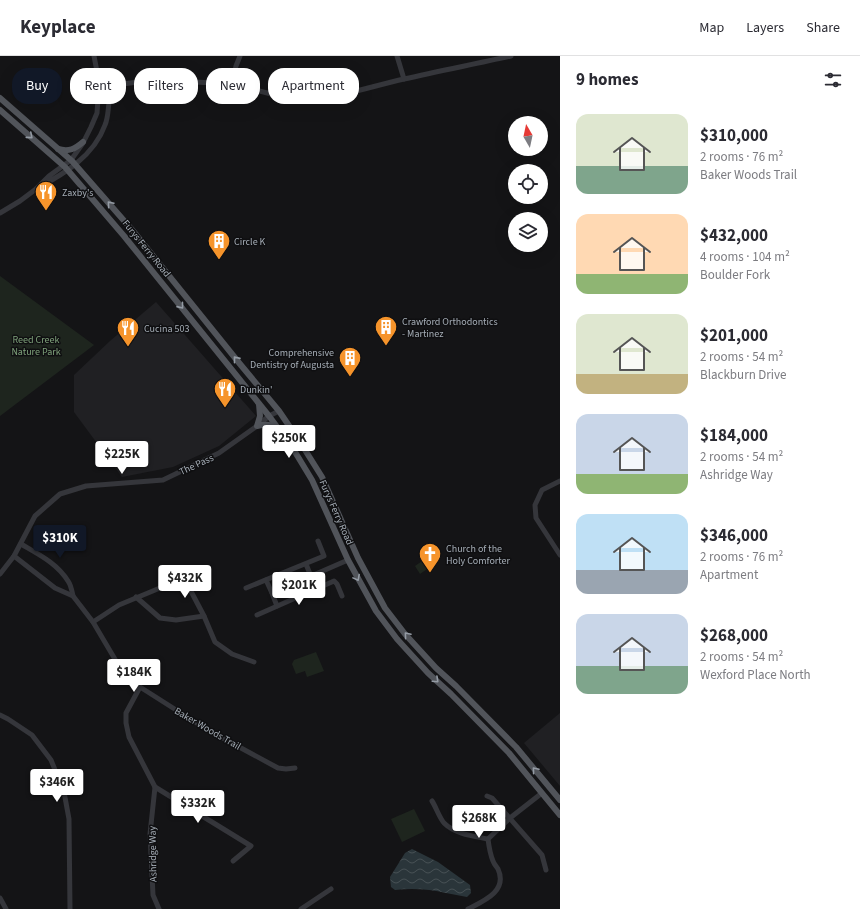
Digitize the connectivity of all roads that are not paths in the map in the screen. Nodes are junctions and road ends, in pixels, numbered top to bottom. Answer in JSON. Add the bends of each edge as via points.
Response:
{"nodes":[{"id":1,"x":94,"y":56,"type":"edge"},
{"id":2,"x":240,"y":56,"type":"edge"},
{"id":3,"x":397,"y":56,"type":"edge"},
{"id":4,"x":511,"y":56,"type":"edge"},
{"id":5,"x":96,"y":68,"type":"edge"},
{"id":6,"x":236,"y":68,"type":"edge"},
{"id":7,"x":404,"y":79,"type":"junction"},
{"id":8,"x":206,"y":83,"type":"edge"},
{"id":9,"x":126,"y":84,"type":"edge"},
{"id":10,"x":260,"y":91,"type":"edge"},
{"id":11,"x":0,"y":98,"type":"edge"},
{"id":12,"x":98,"y":104,"type":"edge"},
{"id":13,"x":109,"y":104,"type":"edge"},
{"id":14,"x":0,"y":110,"type":"edge"},
{"id":15,"x":95,"y":117,"type":"junction"},
{"id":16,"x":106,"y":120,"type":"junction"},
{"id":17,"x":83,"y":142,"type":"junction"},
{"id":18,"x":58,"y":148,"type":"junction"},
{"id":19,"x":73,"y":162,"type":"junction"},
{"id":20,"x":65,"y":167,"type":"junction"},
{"id":21,"x":0,"y":213,"type":"edge"},
{"id":22,"x":176,"y":284,"type":"junction"},
{"id":23,"x":168,"y":290,"type":"junction"},
{"id":24,"x":259,"y":404,"type":"junction"},
{"id":25,"x":279,"y":411,"type":"junction"},
{"id":26,"x":269,"y":416,"type":"junction"},
{"id":27,"x":257,"y":426,"type":"junction"},
{"id":28,"x":277,"y":428,"type":"junction"},
{"id":29,"x":560,"y":481,"type":"edge"},
{"id":30,"x":318,"y":541,"type":"dead end"},
{"id":31,"x":20,"y":544,"type":"junction"},
{"id":32,"x":560,"y":555,"type":"edge"},
{"id":33,"x":14,"y":556,"type":"junction"},
{"id":34,"x":348,"y":560,"type":"junction"},
{"id":35,"x":306,"y":564,"type":"junction"},
{"id":36,"x":0,"y":574,"type":"edge"},
{"id":37,"x":311,"y":576,"type":"junction"},
{"id":38,"x":266,"y":580,"type":"junction"},
{"id":39,"x":246,"y":588,"type":"dead end"},
{"id":40,"x":316,"y":589,"type":"junction"},
{"id":41,"x":272,"y":594,"type":"junction"},
{"id":42,"x":73,"y":596,"type":"junction"},
{"id":43,"x":342,"y":596,"type":"dead end"},
{"id":44,"x":136,"y":597,"type":"junction"},
{"id":45,"x":276,"y":606,"type":"junction"},
{"id":46,"x":257,"y":615,"type":"dead end"},
{"id":47,"x":204,"y":616,"type":"junction"},
{"id":48,"x":93,"y":622,"type":"junction"},
{"id":49,"x":254,"y":662,"type":"dead end"},
{"id":50,"x":140,"y":687,"type":"junction"},
{"id":51,"x":0,"y":715,"type":"edge"},
{"id":52,"x":295,"y":768,"type":"dead end"},
{"id":53,"x":154,"y":787,"type":"junction"},
{"id":54,"x":542,"y":793,"type":"junction"},
{"id":55,"x":487,"y":796,"type":"dead end"},
{"id":56,"x":560,"y":800,"type":"edge"},
{"id":57,"x":432,"y":801,"type":"dead end"},
{"id":58,"x":560,"y":815,"type":"edge"},
{"id":59,"x":510,"y":818,"type":"junction"},
{"id":60,"x":488,"y":839,"type":"junction"},
{"id":61,"x":233,"y":861,"type":"dead end"},
{"id":62,"x":546,"y":870,"type":"dead end"},
{"id":63,"x":331,"y":889,"type":"dead end"},
{"id":64,"x":0,"y":898,"type":"edge"},
{"id":65,"x":6,"y":909,"type":"edge"},
{"id":66,"x":70,"y":909,"type":"edge"},
{"id":67,"x":159,"y":909,"type":"edge"},
{"id":68,"x":301,"y":909,"type":"edge"},
{"id":69,"x":468,"y":909,"type":"edge"}],
"edges":[{"from":1,"to":5,"type":"street"},
{"from":2,"to":6,"type":"street"},
{"from":3,"to":7,"type":"street"},
{"from":4,"to":7,"type":"street"},
{"from":7,"to":10,"type":"street","via":[[310,101],[299,101]]},
{"from":8,"to":9,"type":"street"},
{"from":11,"to":18,"type":"main road","name":"Furys Ferry Road"},
{"from":12,"to":15,"type":"street"},
{"from":13,"to":16,"type":"street"},
{"from":14,"to":20,"type":"main road","name":"Furys Ferry Road","one_way":true},
{"from":15,"to":16,"type":"street"},
{"from":15,"to":17,"type":"street"},
{"from":16,"to":19,"type":"street","via":[[92,148],[79,162]]},
{"from":17,"to":18,"type":"main road","via":[[70,150]]},
{"from":17,"to":19,"type":"street"},
{"from":18,"to":19,"type":"main road","name":"Furys Ferry Road"},
{"from":19,"to":20,"type":"street"},
{"from":22,"to":19,"type":"main road","name":"Furys Ferry Road","one_way":true},
{"from":20,"to":21,"type":"street"},
{"from":20,"to":23,"type":"main road","name":"Furys Ferry Road"},
{"from":22,"to":23,"type":"main road"},
{"from":25,"to":22,"type":"main road","name":"Furys Ferry Road","one_way":true},
{"from":23,"to":24,"type":"main road","name":"Furys Ferry Road","one_way":true},
{"from":24,"to":26,"type":"main road","name":"Furys Ferry Road"},
{"from":24,"to":27,"type":"main road","via":[[260,416]]},
{"from":25,"to":26,"type":"street","name":"The Pass"},
{"from":56,"to":25,"type":"main road","name":"Furys Ferry Road","one_way":true,"via":[[516,748],[405,634],[385,608],[358,558],[322,477]]},
{"from":26,"to":27,"type":"street","name":"The Pass"},
{"from":26,"to":28,"type":"main road","name":"Furys Ferry Road"},
{"from":27,"to":28,"type":"main road","via":[[265,424]]},
{"from":27,"to":31,"type":"street","name":"The Pass","via":[[219,453],[163,480],[86,486],[60,494],[35,516]]},
{"from":28,"to":34,"type":"main road","name":"Furys Ferry Road","via":[[312,480]]},
{"from":29,"to":32,"type":"street","via":[[542,490],[535,505],[536,518]]},
{"from":30,"to":35,"type":"street","via":[[324,556]]},
{"from":31,"to":33,"type":"street","name":"The Pass"},
{"from":31,"to":42,"type":"street","name":"Baker Woods Trail","via":[[60,570],[71,586]]},
{"from":33,"to":36,"type":"street","name":"The Pass"},
{"from":33,"to":42,"type":"street","name":"Baker Woods Trail","via":[[54,588]]},
{"from":34,"to":37,"type":"street"},
{"from":34,"to":54,"type":"main road","name":"Furys Ferry Road","one_way":true,"via":[[376,611],[397,639],[509,753]]},
{"from":35,"to":37,"type":"street"},
{"from":35,"to":38,"type":"street"},
{"from":37,"to":40,"type":"street"},
{"from":37,"to":41,"type":"street"},
{"from":38,"to":39,"type":"street"},
{"from":38,"to":41,"type":"street"},
{"from":40,"to":43,"type":"street","via":[[334,581]]},
{"from":40,"to":45,"type":"street"},
{"from":41,"to":45,"type":"street"},
{"from":42,"to":48,"type":"street","name":"Baker Woods Trail"},
{"from":44,"to":47,"type":"street","via":[[160,618],[176,620]]},
{"from":44,"to":47,"type":"street","via":[[184,578]]},
{"from":44,"to":48,"type":"street","via":[[118,605]]},
{"from":45,"to":46,"type":"street"},
{"from":47,"to":49,"type":"street","via":[[215,642],[232,654]]},
{"from":48,"to":50,"type":"street","name":"Baker Woods Trail","via":[[119,666]]},
{"from":50,"to":52,"type":"street","name":"Baker Woods Trail","via":[[278,768]]},
{"from":50,"to":53,"type":"street","via":[[126,713],[126,723],[129,737]]},
{"from":51,"to":66,"type":"street","via":[[32,735],[51,760],[64,792],[69,819]]},
{"from":53,"to":61,"type":"street","via":[[251,846]]},
{"from":53,"to":67,"type":"street","name":"Ashridge Way","via":[[150,834],[153,895]]},
{"from":54,"to":58,"type":"main road","name":"Furys Ferry Road"},
{"from":54,"to":59,"type":"street"},
{"from":55,"to":59,"type":"street","via":[[492,798]]},
{"from":57,"to":60,"type":"street","via":[[444,822],[453,829]]},
{"from":59,"to":60,"type":"street"},
{"from":59,"to":62,"type":"street","via":[[542,855]]},
{"from":60,"to":69,"type":"street","via":[[489,851],[500,878],[498,890],[483,902]]},
{"from":63,"to":68,"type":"street"},
{"from":64,"to":65,"type":"street"}]}
